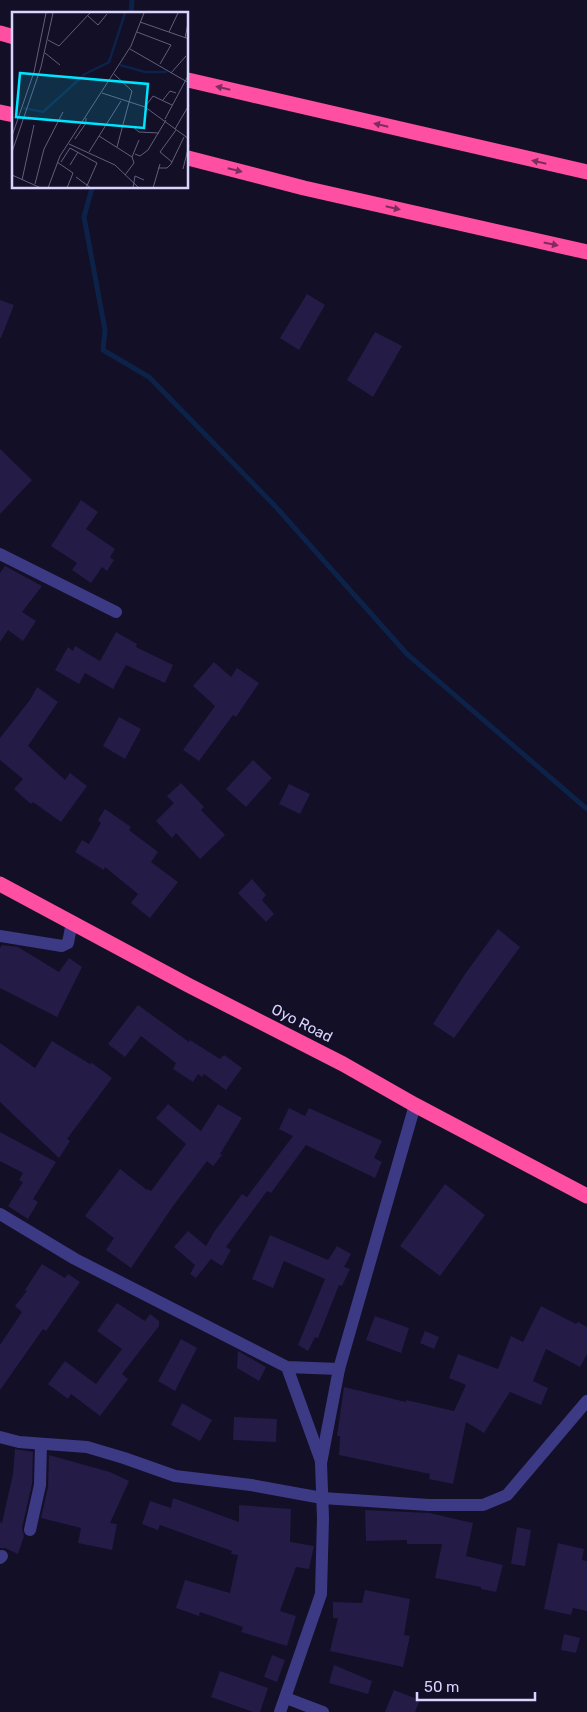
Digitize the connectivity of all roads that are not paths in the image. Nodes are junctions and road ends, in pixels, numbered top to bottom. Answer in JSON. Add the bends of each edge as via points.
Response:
{"nodes":[{"id":1,"x":189,"y":80,"type":"edge"},
{"id":2,"x":189,"y":158,"type":"edge"},
{"id":3,"x":587,"y":172,"type":"edge"},
{"id":4,"x":587,"y":252,"type":"edge"},
{"id":5,"x":0,"y":554,"type":"edge"},
{"id":6,"x":116,"y":612,"type":"dead end"},
{"id":7,"x":0,"y":884,"type":"edge"},
{"id":8,"x":72,"y":922,"type":"junction"},
{"id":9,"x":0,"y":936,"type":"edge"},
{"id":10,"x":415,"y":1105,"type":"junction"},
{"id":11,"x":587,"y":1196,"type":"edge"},
{"id":12,"x":0,"y":1214,"type":"edge"},
{"id":13,"x":287,"y":1367,"type":"junction"},
{"id":14,"x":339,"y":1369,"type":"junction"},
{"id":15,"x":587,"y":1401,"type":"edge"},
{"id":16,"x":0,"y":1437,"type":"edge"},
{"id":17,"x":41,"y":1444,"type":"junction"},
{"id":18,"x":321,"y":1463,"type":"junction"},
{"id":19,"x":322,"y":1498,"type":"junction"},
{"id":20,"x":30,"y":1530,"type":"dead end"},
{"id":21,"x":286,"y":1698,"type":"junction"},
{"id":22,"x":280,"y":1712,"type":"edge"},
{"id":23,"x":323,"y":1712,"type":"edge"}],
"edges":[{"from":3,"to":1,"type":"highway","one_way":true},
{"from":2,"to":4,"type":"highway","one_way":true,"via":[[304,188]]},
{"from":5,"to":6,"type":"street"},
{"from":7,"to":8,"type":"highway","name":"Oyo Road"},
{"from":8,"to":9,"type":"street","via":[[68,942],[62,946]]},
{"from":8,"to":10,"type":"highway","name":"Oyo Road"},
{"from":10,"to":11,"type":"highway","name":"Oyo Road"},
{"from":10,"to":14,"type":"street"},
{"from":12,"to":13,"type":"street","via":[[75,1259]]},
{"from":13,"to":14,"type":"street"},
{"from":13,"to":18,"type":"street"},
{"from":14,"to":18,"type":"street"},
{"from":15,"to":19,"type":"street","via":[[507,1494],[483,1505]]},
{"from":16,"to":17,"type":"street"},
{"from":17,"to":19,"type":"street","via":[[87,1447],[175,1476]]},
{"from":17,"to":20,"type":"street","via":[[40,1485]]},
{"from":18,"to":19,"type":"street"},
{"from":19,"to":21,"type":"street","via":[[322,1594]]},
{"from":21,"to":22,"type":"street"},
{"from":21,"to":23,"type":"street"}]}
